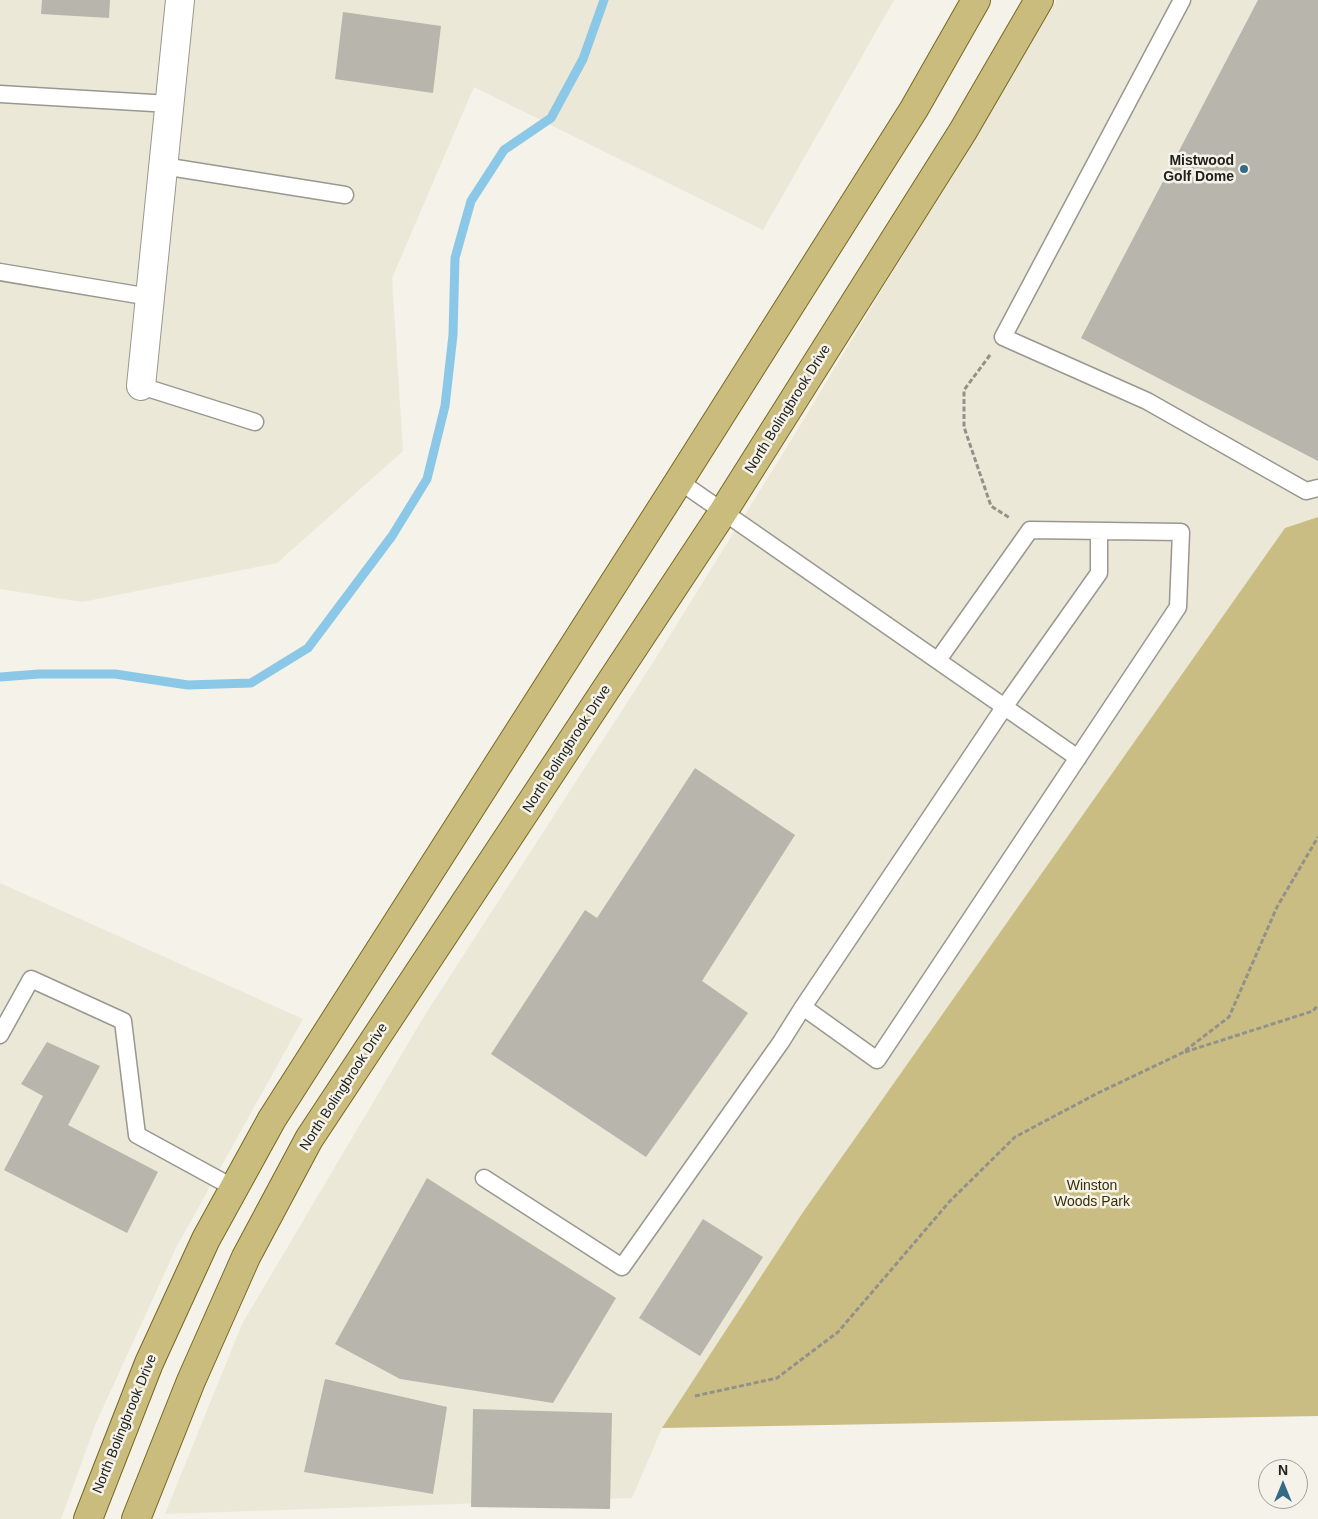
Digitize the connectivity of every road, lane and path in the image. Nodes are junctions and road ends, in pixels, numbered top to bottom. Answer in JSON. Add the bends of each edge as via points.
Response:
{"nodes":[{"id":1,"x":180,"y":0,"type":"edge"},
{"id":2,"x":976,"y":0,"type":"edge"},
{"id":3,"x":1039,"y":0,"type":"edge"},
{"id":4,"x":1182,"y":0,"type":"edge"},
{"id":5,"x":0,"y":94,"type":"edge"},
{"id":6,"x":170,"y":104,"type":"junction"},
{"id":7,"x":163,"y":166,"type":"junction"},
{"id":8,"x":345,"y":195,"type":"dead end"},
{"id":9,"x":0,"y":272,"type":"edge"},
{"id":10,"x":150,"y":297,"type":"junction"},
{"id":11,"x":1003,"y":337,"type":"junction"},
{"id":12,"x":141,"y":386,"type":"joint"},
{"id":13,"x":255,"y":422,"type":"dead end"},
{"id":14,"x":679,"y":481,"type":"junction"},
{"id":15,"x":1318,"y":488,"type":"edge"},
{"id":16,"x":723,"y":512,"type":"junction"},
{"id":17,"x":1030,"y":530,"type":"junction"},
{"id":18,"x":1099,"y":531,"type":"junction"},
{"id":19,"x":938,"y":660,"type":"junction"},
{"id":20,"x":1005,"y":706,"type":"junction"},
{"id":21,"x":1078,"y":758,"type":"junction"},
{"id":22,"x":1318,"y":837,"type":"edge"},
{"id":23,"x":1318,"y":1005,"type":"edge"},
{"id":24,"x":803,"y":1007,"type":"junction"},
{"id":25,"x":0,"y":1034,"type":"edge"},
{"id":26,"x":1182,"y":1053,"type":"junction"},
{"id":27,"x":484,"y":1178,"type":"dead end"},
{"id":28,"x":234,"y":1188,"type":"junction"},
{"id":29,"x":696,"y":1396,"type":"dead end"},
{"id":30,"x":88,"y":1519,"type":"edge"},
{"id":31,"x":136,"y":1519,"type":"edge"}],
"edges":[{"from":1,"to":6,"type":"street"},
{"from":2,"to":14,"type":"main road","name":"North Bolingbrook Drive","via":[[914,109]]},
{"from":3,"to":16,"type":"main road","name":"North Bolingbrook Drive","via":[[963,131]]},
{"from":4,"to":11,"type":"lane"},
{"from":5,"to":6,"type":"lane"},
{"from":6,"to":7,"type":"street"},
{"from":7,"to":8,"type":"lane"},
{"from":7,"to":10,"type":"street"},
{"from":9,"to":10,"type":"lane"},
{"from":10,"to":12,"type":"street"},
{"from":11,"to":15,"type":"lane","via":[[1147,401],[1306,491]]},
{"from":11,"to":17,"type":"path","via":[[964,390],[964,426],[991,506]]},
{"from":12,"to":13,"type":"lane"},
{"from":14,"to":16,"type":"lane"},
{"from":14,"to":28,"type":"main road","name":"North Bolingbrook Drive","via":[[272,1119]]},
{"from":16,"to":19,"type":"lane"},
{"from":16,"to":31,"type":"main road","name":"North Bolingbrook Drive","via":[[309,1139],[246,1257],[191,1381]]},
{"from":17,"to":18,"type":"lane"},
{"from":17,"to":19,"type":"lane"},
{"from":18,"to":20,"type":"lane","via":[[1099,572]]},
{"from":18,"to":21,"type":"lane","via":[[1181,532],[1178,607]]},
{"from":19,"to":20,"type":"lane"},
{"from":20,"to":21,"type":"lane"},
{"from":20,"to":24,"type":"lane"},
{"from":21,"to":24,"type":"lane","via":[[877,1060]]},
{"from":22,"to":26,"type":"path","via":[[1277,907],[1229,1017]]},
{"from":23,"to":26,"type":"path","via":[[1313,1011]]},
{"from":24,"to":27,"type":"lane","via":[[622,1267]]},
{"from":25,"to":28,"type":"lane","via":[[31,979],[123,1021],[137,1135]]},
{"from":26,"to":29,"type":"path","via":[[1015,1137],[950,1201],[838,1332],[777,1378]]},
{"from":28,"to":30,"type":"main road","name":"North Bolingbrook Drive","via":[[206,1239],[149,1363]]}]}
